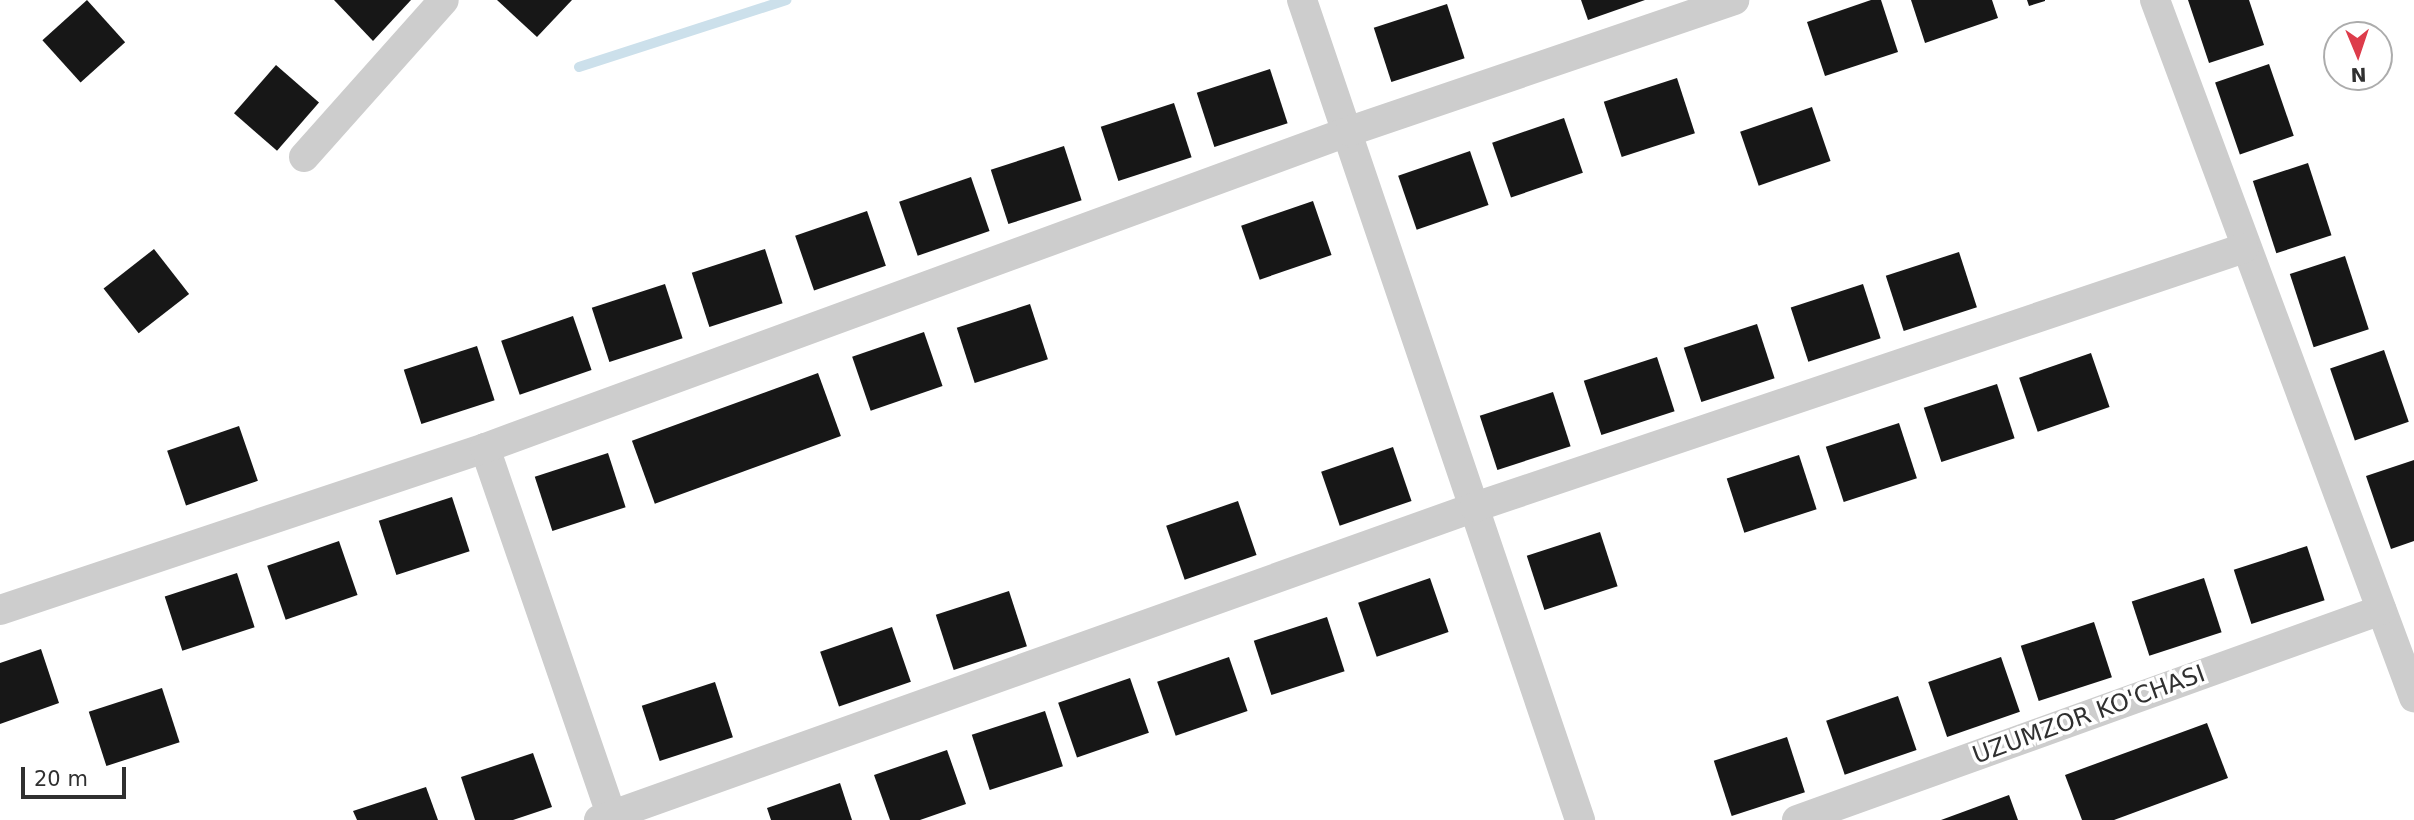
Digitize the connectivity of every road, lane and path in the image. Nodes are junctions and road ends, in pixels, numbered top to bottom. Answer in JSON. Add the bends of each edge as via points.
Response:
{"nodes":[{"id":1,"x":444,"y":0,"type":"edge"},
{"id":2,"x":1301,"y":0,"type":"edge"},
{"id":3,"x":1734,"y":0,"type":"edge"},
{"id":4,"x":2155,"y":0,"type":"edge"},
{"id":5,"x":1350,"y":131,"type":"junction"},
{"id":6,"x":304,"y":157,"type":"dead end"},
{"id":7,"x":2244,"y":248,"type":"junction"},
{"id":8,"x":485,"y":448,"type":"junction"},
{"id":9,"x":1475,"y":507,"type":"junction"},
{"id":10,"x":0,"y":610,"type":"edge"},
{"id":11,"x":2381,"y":610,"type":"junction"},
{"id":12,"x":2414,"y":697,"type":"edge"},
{"id":13,"x":608,"y":819,"type":"edge"},
{"id":14,"x":1580,"y":820,"type":"edge"},
{"id":15,"x":1797,"y":820,"type":"edge"}],
"edges":[{"from":1,"to":6,"type":"street"},
{"from":2,"to":5,"type":"street"},
{"from":3,"to":5,"type":"street"},
{"from":4,"to":7,"type":"street"},
{"from":5,"to":8,"type":"street"},
{"from":5,"to":9,"type":"street"},
{"from":7,"to":9,"type":"street"},
{"from":7,"to":11,"type":"street"},
{"from":8,"to":10,"type":"street"},
{"from":8,"to":13,"type":"street"},
{"from":9,"to":13,"type":"street"},
{"from":9,"to":14,"type":"street"},
{"from":11,"to":12,"type":"street"},
{"from":11,"to":15,"type":"street","name":"UZUMZOR KO'CHASI"}]}
